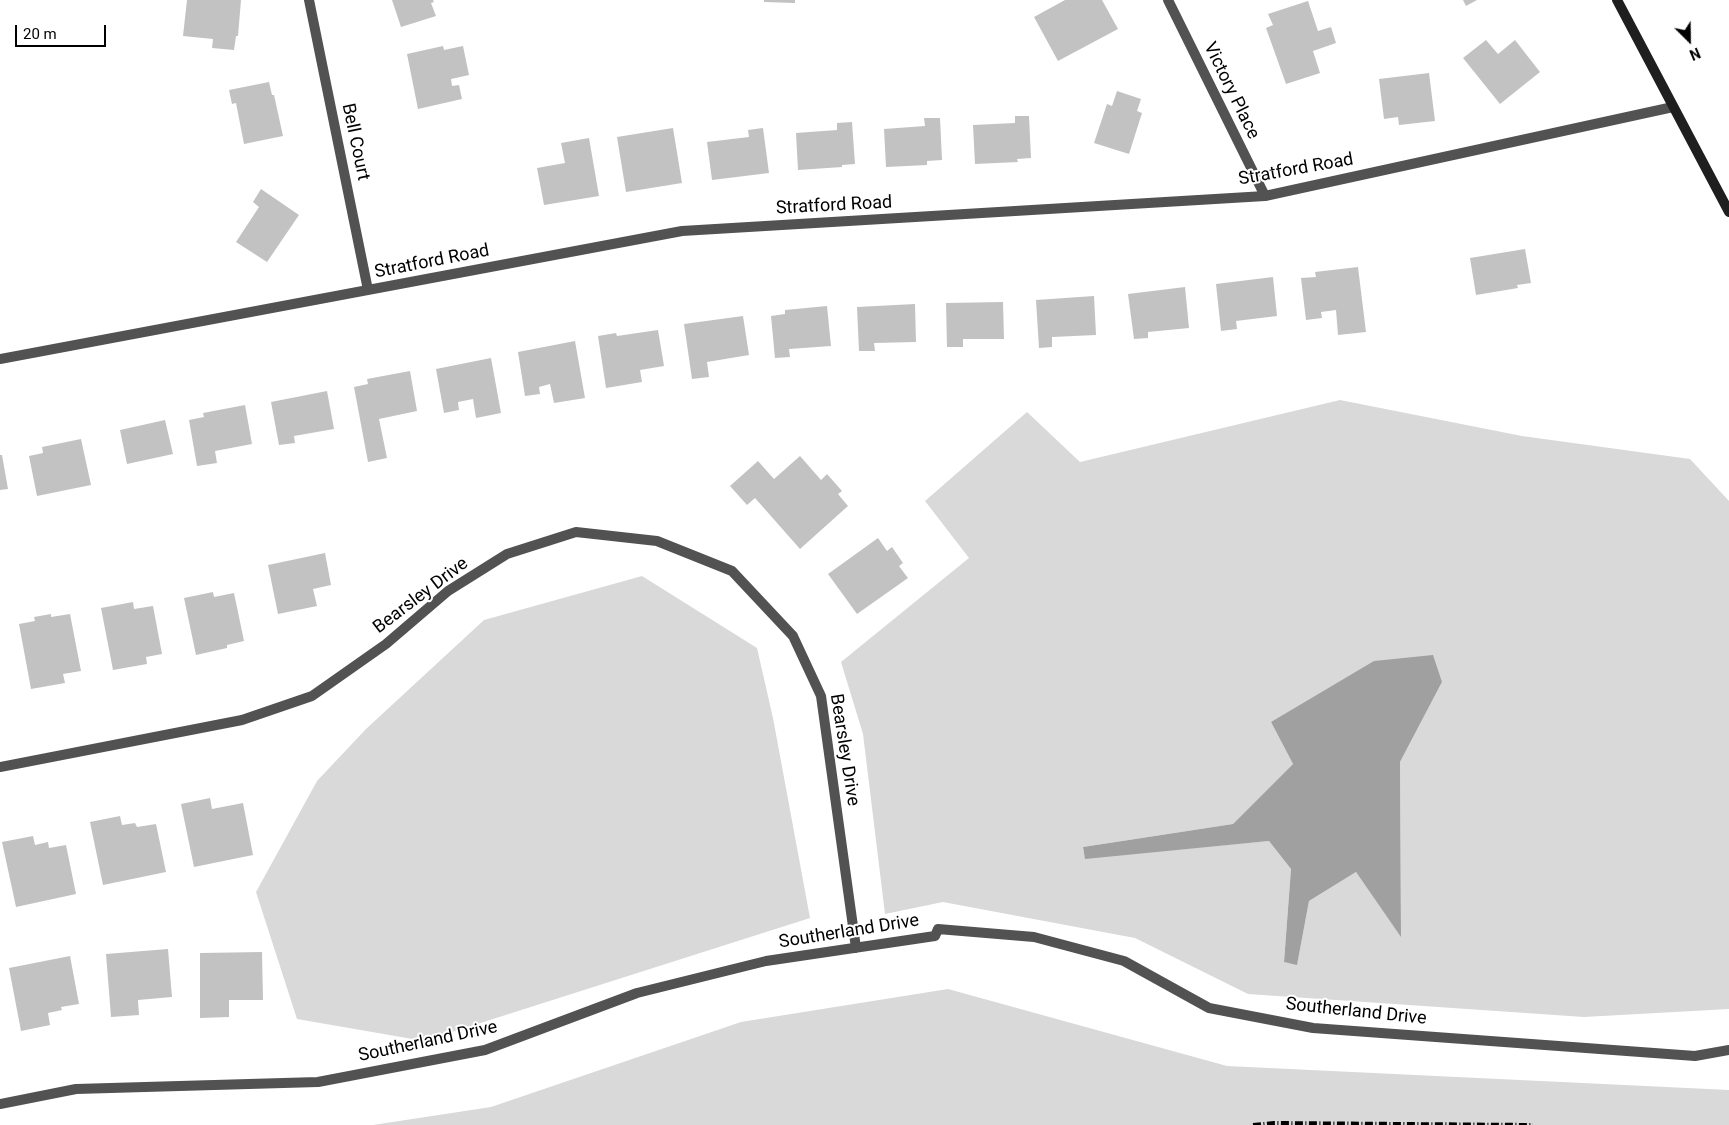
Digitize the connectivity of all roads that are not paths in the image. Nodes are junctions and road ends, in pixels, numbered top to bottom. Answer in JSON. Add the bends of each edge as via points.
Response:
{"nodes":[{"id":1,"x":309,"y":0,"type":"edge"},
{"id":2,"x":1168,"y":0,"type":"edge"},
{"id":3,"x":1617,"y":0,"type":"edge"},
{"id":4,"x":1672,"y":107,"type":"junction"},
{"id":5,"x":1265,"y":196,"type":"junction"},
{"id":6,"x":1729,"y":212,"type":"edge"},
{"id":7,"x":368,"y":290,"type":"junction"},
{"id":8,"x":0,"y":359,"type":"edge"},
{"id":9,"x":0,"y":767,"type":"edge"},
{"id":10,"x":856,"y":948,"type":"junction"},
{"id":11,"x":1729,"y":1050,"type":"edge"},
{"id":12,"x":0,"y":1104,"type":"edge"}],
"edges":[{"from":1,"to":7,"type":"street","name":"Bell Court"},
{"from":2,"to":5,"type":"street","name":"Victory Place"},
{"from":3,"to":4,"type":"main road"},
{"from":4,"to":5,"type":"street","name":"Stratford Road"},
{"from":4,"to":6,"type":"main road"},
{"from":5,"to":7,"type":"street","name":"Stratford Road","via":[[682,231]]},
{"from":7,"to":8,"type":"street","name":"Stratford Road"},
{"from":9,"to":10,"type":"street","name":"Bearsley Drive","via":[[242,720],[312,696],[386,644],[448,591],[508,554],[576,532],[657,541],[732,572],[793,636],[821,696]]},
{"from":10,"to":11,"type":"street","name":"Southerland Drive","via":[[936,936],[938,930],[1034,937],[1124,961],[1209,1008],[1313,1028],[1694,1056]]},
{"from":10,"to":12,"type":"street","name":"Southerland Drive","via":[[766,961],[637,993],[485,1050],[318,1082],[76,1089]]}]}
